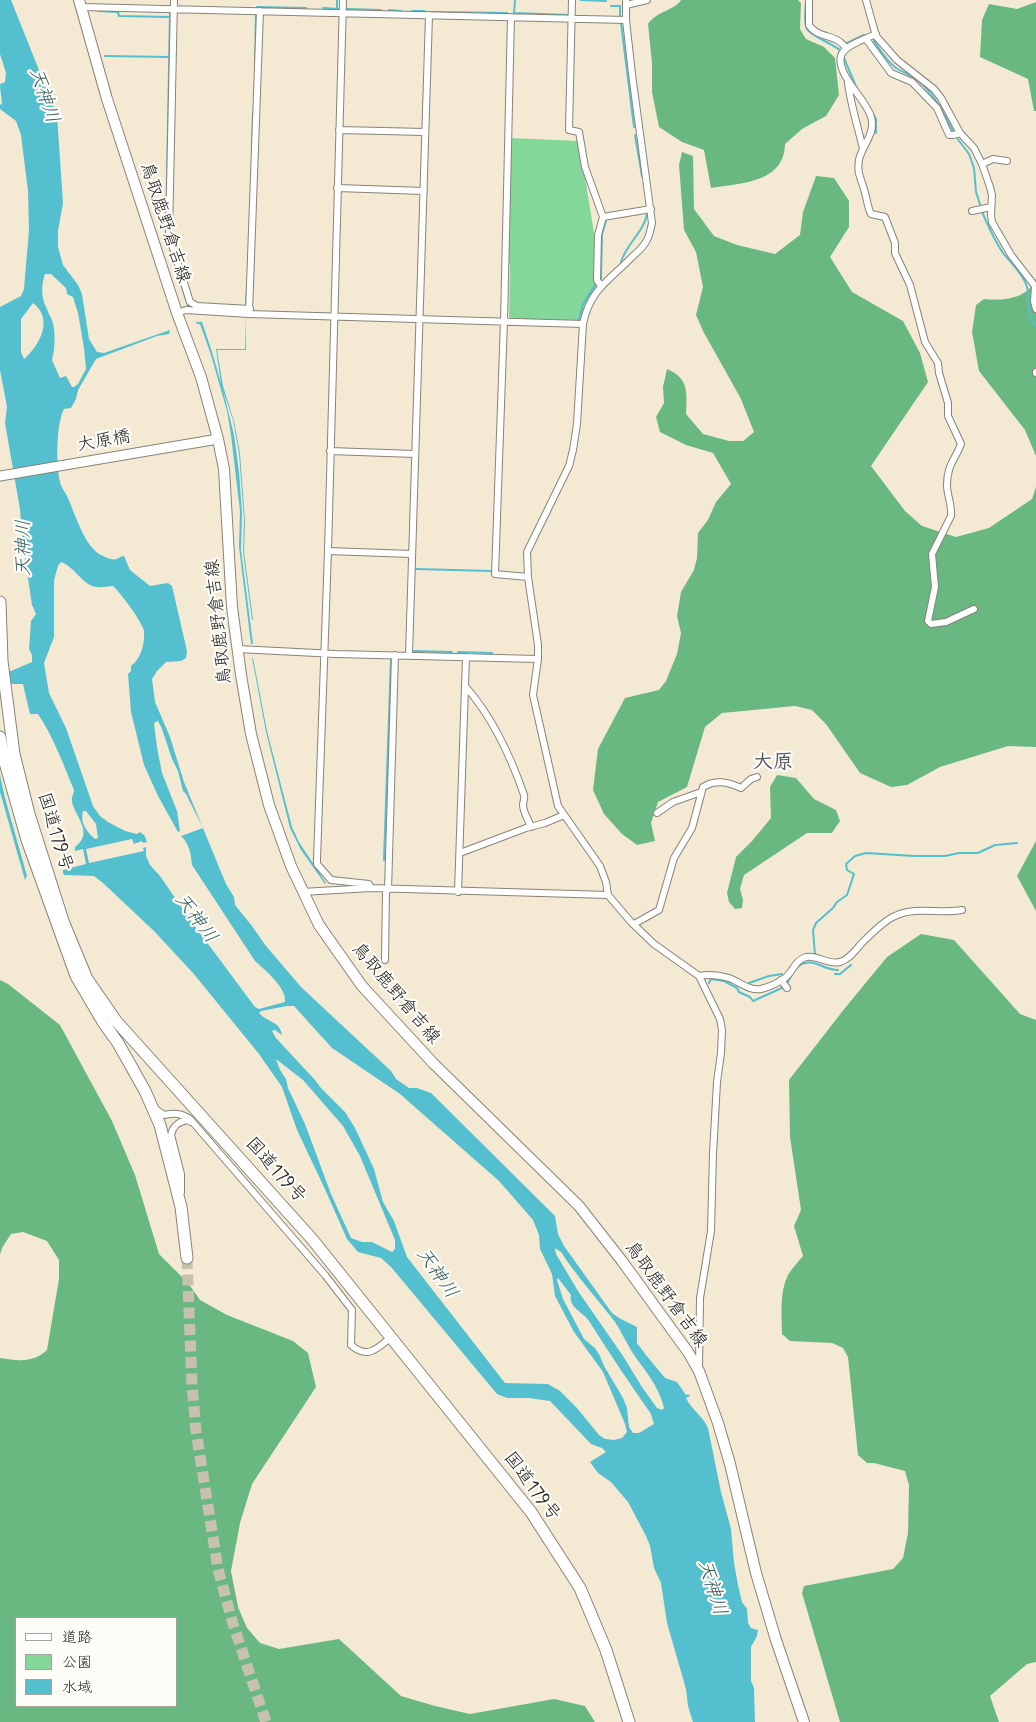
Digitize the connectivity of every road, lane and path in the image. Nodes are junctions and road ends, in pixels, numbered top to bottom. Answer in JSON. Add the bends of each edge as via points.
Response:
{"nodes":[{"id":1,"x":174,"y":0,"type":"edge"},
{"id":2,"x":343,"y":0,"type":"edge"},
{"id":3,"x":572,"y":0,"type":"edge"},
{"id":4,"x":647,"y":0,"type":"edge"},
{"id":5,"x":809,"y":0,"type":"edge"},
{"id":6,"x":866,"y":0,"type":"edge"},
{"id":7,"x":626,"y":2,"type":"edge"},
{"id":8,"x":80,"y":3,"type":"edge"},
{"id":9,"x":174,"y":9,"type":"junction"},
{"id":10,"x":260,"y":11,"type":"junction"},
{"id":11,"x":343,"y":13,"type":"junction"},
{"id":12,"x":429,"y":15,"type":"junction"},
{"id":13,"x":511,"y":17,"type":"junction"},
{"id":14,"x":572,"y":18,"type":"junction"},
{"id":15,"x":626,"y":20,"type":"junction"},
{"id":16,"x":876,"y":34,"type":"junction"},
{"id":17,"x":866,"y":39,"type":"junction"},
{"id":18,"x":847,"y":48,"type":"junction"},
{"id":19,"x":848,"y":80,"type":"junction"},
{"id":20,"x":339,"y":130,"type":"junction"},
{"id":21,"x":426,"y":132,"type":"junction"},
{"id":22,"x":960,"y":133,"type":"junction"},
{"id":23,"x":863,"y":149,"type":"junction"},
{"id":24,"x":1007,"y":161,"type":"dead end"},
{"id":25,"x":982,"y":164,"type":"junction"},
{"id":26,"x":337,"y":188,"type":"junction"},
{"id":27,"x":424,"y":191,"type":"junction"},
{"id":28,"x":991,"y":208,"type":"junction"},
{"id":29,"x":651,"y":209,"type":"junction"},
{"id":30,"x":972,"y":211,"type":"dead end"},
{"id":31,"x":603,"y":217,"type":"junction"},
{"id":32,"x":601,"y":286,"type":"junction"},
{"id":33,"x":1036,"y":309,"type":"edge"},
{"id":34,"x":250,"y":311,"type":"junction"},
{"id":35,"x":177,"y":313,"type":"junction"},
{"id":36,"x":334,"y":316,"type":"junction"},
{"id":37,"x":420,"y":318,"type":"junction"},
{"id":38,"x":504,"y":321,"type":"junction"},
{"id":39,"x":583,"y":324,"type":"junction"},
{"id":40,"x":218,"y":439,"type":"junction"},
{"id":41,"x":330,"y":452,"type":"junction"},
{"id":42,"x":415,"y":454,"type":"junction"},
{"id":43,"x":5,"y":476,"type":"edge"},
{"id":44,"x":328,"y":551,"type":"junction"},
{"id":45,"x":412,"y":554,"type":"junction"},
{"id":46,"x":528,"y":577,"type":"junction"},
{"id":47,"x":0,"y":602,"type":"edge"},
{"id":48,"x":974,"y":609,"type":"dead end"},
{"id":49,"x":238,"y":649,"type":"junction"},
{"id":50,"x":324,"y":653,"type":"junction"},
{"id":51,"x":395,"y":655,"type":"junction"},
{"id":52,"x":409,"y":655,"type":"junction"},
{"id":53,"x":466,"y":657,"type":"junction"},
{"id":54,"x":538,"y":659,"type":"junction"},
{"id":55,"x":1,"y":661,"type":"edge"},
{"id":56,"x":466,"y":687,"type":"junction"},
{"id":57,"x":0,"y":737,"type":"edge"},
{"id":58,"x":757,"y":777,"type":"dead end"},
{"id":59,"x":701,"y":792,"type":"junction"},
{"id":60,"x":657,"y":813,"type":"dead end"},
{"id":61,"x":564,"y":815,"type":"junction"},
{"id":62,"x":531,"y":827,"type":"junction"},
{"id":63,"x":460,"y":853,"type":"junction"},
{"id":64,"x":371,"y":888,"type":"junction"},
{"id":65,"x":387,"y":890,"type":"junction"},
{"id":66,"x":302,"y":892,"type":"junction"},
{"id":67,"x":458,"y":892,"type":"junction"},
{"id":68,"x":608,"y":895,"type":"junction"},
{"id":69,"x":962,"y":910,"type":"dead end"},
{"id":70,"x":634,"y":924,"type":"junction"},
{"id":71,"x":385,"y":960,"type":"dead end"},
{"id":72,"x":699,"y":976,"type":"junction"},
{"id":73,"x":781,"y":980,"type":"junction"},
{"id":74,"x":787,"y":988,"type":"dead end"},
{"id":75,"x":152,"y":1106,"type":"junction"},
{"id":76,"x":197,"y":1126,"type":"junction"},
{"id":77,"x":180,"y":1208,"type":"junction"},
{"id":78,"x":187,"y":1258,"type":"tunnel mouth"},
{"id":79,"x":390,"y":1338,"type":"junction"},
{"id":80,"x":698,"y":1371,"type":"junction"},
{"id":81,"x":629,"y":1722,"type":"edge"},
{"id":82,"x":804,"y":1722,"type":"edge"}],
"edges":[{"from":1,"to":9,"type":"street"},
{"from":2,"to":11,"type":"street"},
{"from":3,"to":14,"type":"street"},
{"from":4,"to":7,"type":"street"},
{"from":5,"to":18,"type":"street","via":[[810,28]]},
{"from":6,"to":16,"type":"street"},
{"from":7,"to":15,"type":"street"},
{"from":8,"to":9,"type":"street"},
{"from":8,"to":35,"type":"main road","name":"鳥取鹿野倉吉線","via":[[106,99]]},
{"from":9,"to":10,"type":"street"},
{"from":9,"to":34,"type":"street","via":[[169,236],[192,304]]},
{"from":10,"to":11,"type":"street"},
{"from":10,"to":34,"type":"street"},
{"from":11,"to":12,"type":"street"},
{"from":11,"to":20,"type":"street"},
{"from":12,"to":13,"type":"street"},
{"from":12,"to":21,"type":"street"},
{"from":13,"to":14,"type":"street"},
{"from":13,"to":38,"type":"street"},
{"from":14,"to":15,"type":"street"},
{"from":14,"to":31,"type":"street","via":[[569,130],[579,132],[585,167]]},
{"from":15,"to":29,"type":"street"},
{"from":16,"to":17,"type":"street"},
{"from":16,"to":22,"type":"street","via":[[897,60],[934,89]]},
{"from":17,"to":18,"type":"street"},
{"from":17,"to":22,"type":"street","via":[[891,73],[912,82],[937,108],[949,134]]},
{"from":18,"to":19,"type":"street","via":[[841,60]]},
{"from":19,"to":23,"type":"street"},
{"from":19,"to":23,"type":"street","via":[[871,115],[872,129]]},
{"from":20,"to":21,"type":"street"},
{"from":20,"to":26,"type":"street"},
{"from":21,"to":27,"type":"street"},
{"from":22,"to":25,"type":"street","via":[[974,148]]},
{"from":23,"to":48,"type":"street","via":[[858,175],[870,212],[885,217],[887,221],[895,253],[910,285],[925,342],[938,363],[948,416],[961,444],[948,472],[952,510],[932,554],[935,586],[928,621],[931,624],[946,622]]},
{"from":24,"to":25,"type":"street","via":[[993,158]]},
{"from":25,"to":28,"type":"street","via":[[992,195]]},
{"from":26,"to":27,"type":"street"},
{"from":26,"to":36,"type":"street"},
{"from":27,"to":37,"type":"street"},
{"from":28,"to":30,"type":"street"},
{"from":28,"to":33,"type":"street","via":[[994,227],[1035,286]]},
{"from":29,"to":31,"type":"street"},
{"from":29,"to":32,"type":"street","via":[[652,223],[643,247]]},
{"from":31,"to":32,"type":"street","via":[[598,236],[597,280]]},
{"from":32,"to":39,"type":"street","via":[[590,301]]},
{"from":34,"to":35,"type":"street","via":[[186,310]]},
{"from":34,"to":36,"type":"street"},
{"from":35,"to":40,"type":"main road","name":"鳥取鹿野倉吉線","via":[[201,377]]},
{"from":36,"to":37,"type":"street"},
{"from":36,"to":41,"type":"street"},
{"from":37,"to":38,"type":"street"},
{"from":37,"to":42,"type":"street"},
{"from":38,"to":39,"type":"street"},
{"from":38,"to":46,"type":"street","via":[[495,574]]},
{"from":39,"to":46,"type":"street","via":[[573,450],[527,552]]},
{"from":40,"to":43,"type":"street","name":"大原橋"},
{"from":40,"to":49,"type":"main road","name":"鳥取鹿野倉吉線","via":[[224,469]]},
{"from":41,"to":42,"type":"street"},
{"from":41,"to":44,"type":"street"},
{"from":42,"to":45,"type":"street"},
{"from":44,"to":45,"type":"street"},
{"from":44,"to":50,"type":"street"},
{"from":45,"to":52,"type":"street"},
{"from":46,"to":54,"type":"street"},
{"from":47,"to":55,"type":"highway","name":"国道179号"},
{"from":49,"to":50,"type":"street"},
{"from":49,"to":66,"type":"main road","name":"鳥取鹿野倉吉線","via":[[251,734],[269,805]]},
{"from":50,"to":51,"type":"street"},
{"from":50,"to":64,"type":"street","via":[[318,864],[331,880],[369,884]]},
{"from":51,"to":52,"type":"street"},
{"from":51,"to":65,"type":"street"},
{"from":52,"to":53,"type":"street"},
{"from":53,"to":54,"type":"street"},
{"from":53,"to":56,"type":"street"},
{"from":54,"to":61,"type":"street","via":[[533,695],[558,806]]},
{"from":55,"to":79,"type":"highway","name":"国道179号","via":[[14,754],[29,814],[63,920],[88,980],[116,1021],[312,1240]]},
{"from":56,"to":62,"type":"street","via":[[492,724],[514,769]]},
{"from":56,"to":63,"type":"street"},
{"from":57,"to":75,"type":"highway","name":"国道179号","via":[[26,840],[76,976]]},
{"from":58,"to":59,"type":"street","via":[[741,788],[726,782],[710,783]]},
{"from":59,"to":60,"type":"street","via":[[673,802]]},
{"from":59,"to":70,"type":"street","via":[[692,828],[674,858],[659,910]]},
{"from":61,"to":62,"type":"street"},
{"from":61,"to":68,"type":"street","via":[[600,866]]},
{"from":62,"to":63,"type":"street"},
{"from":63,"to":67,"type":"street"},
{"from":64,"to":65,"type":"street"},
{"from":64,"to":66,"type":"street"},
{"from":65,"to":67,"type":"street"},
{"from":65,"to":71,"type":"street"},
{"from":66,"to":80,"type":"main road","name":"鳥取鹿野倉吉線","via":[[319,925],[362,986],[433,1062],[579,1206],[688,1352]]},
{"from":67,"to":68,"type":"street"},
{"from":68,"to":70,"type":"street"},
{"from":69,"to":73,"type":"street","via":[[911,910],[893,916],[848,958],[831,963],[807,957]]},
{"from":70,"to":72,"type":"street","via":[[654,944]]},
{"from":72,"to":73,"type":"street","via":[[712,974],[757,989]]},
{"from":72,"to":80,"type":"street","via":[[716,1009],[722,1030],[712,1154],[711,1232],[700,1298]]},
{"from":73,"to":74,"type":"street"},
{"from":75,"to":76,"type":"street","via":[[164,1115],[184,1115]]},
{"from":75,"to":77,"type":"highway","name":"国道179号"},
{"from":76,"to":77,"type":"street","via":[[187,1120],[172,1129],[181,1174]]},
{"from":76,"to":79,"type":"street","via":[[352,1310],[351,1344],[365,1353],[377,1349]]},
{"from":77,"to":78,"type":"highway","name":"国道179号"},
{"from":79,"to":81,"type":"highway","name":"国道179号","via":[[531,1512],[580,1588],[606,1650]]},
{"from":80,"to":82,"type":"main road","name":"鳥取鹿野倉吉線","via":[[718,1423],[756,1573]]}]}
